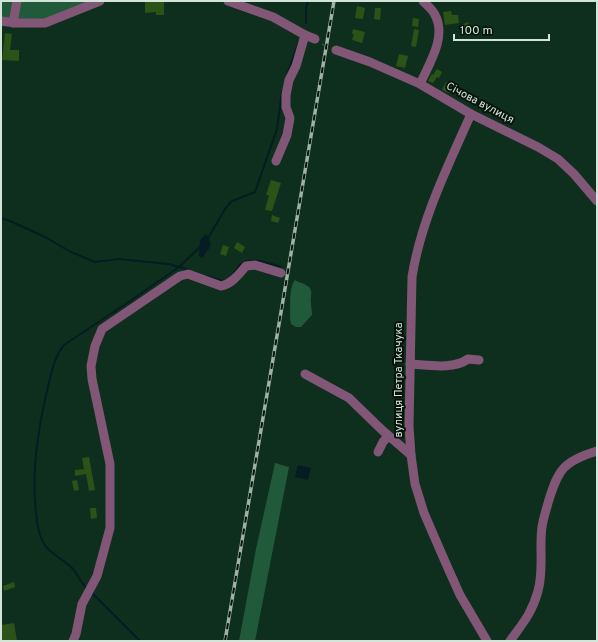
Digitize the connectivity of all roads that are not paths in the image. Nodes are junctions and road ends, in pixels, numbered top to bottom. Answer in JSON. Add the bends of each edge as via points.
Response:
{"nodes":[{"id":1,"x":17,"y":1,"type":"edge"},
{"id":2,"x":100,"y":1,"type":"edge"},
{"id":3,"x":228,"y":1,"type":"edge"},
{"id":4,"x":424,"y":1,"type":"edge"},
{"id":5,"x":1,"y":21,"type":"edge"},
{"id":6,"x":13,"y":23,"type":"junction"},
{"id":7,"x":305,"y":35,"type":"junction"},
{"id":8,"x":315,"y":39,"type":"road end"},
{"id":9,"x":336,"y":50,"type":"road end"},
{"id":10,"x":420,"y":84,"type":"junction"},
{"id":11,"x":471,"y":114,"type":"junction"},
{"id":12,"x":276,"y":162,"type":"dead end"},
{"id":13,"x":597,"y":202,"type":"edge"},
{"id":14,"x":281,"y":273,"type":"dead end"},
{"id":15,"x":479,"y":360,"type":"dead end"},
{"id":16,"x":410,"y":364,"type":"junction"},
{"id":17,"x":305,"y":374,"type":"dead end"},
{"id":18,"x":388,"y":436,"type":"junction"},
{"id":19,"x":597,"y":451,"type":"edge"},
{"id":20,"x":378,"y":452,"type":"dead end"},
{"id":21,"x":411,"y":455,"type":"junction"},
{"id":22,"x":73,"y":641,"type":"edge"},
{"id":23,"x":487,"y":641,"type":"edge"},
{"id":24,"x":510,"y":641,"type":"edge"}],
"edges":[{"from":1,"to":6,"type":"street"},
{"from":2,"to":6,"type":"street","via":[[45,23]]},
{"from":3,"to":7,"type":"street","via":[[273,17]]},
{"from":4,"to":10,"type":"street","via":[[436,16],[439,30],[435,50]]},
{"from":5,"to":6,"type":"street"},
{"from":7,"to":8,"type":"street"},
{"from":7,"to":12,"type":"street","via":[[289,80],[286,107],[290,118],[287,135]]},
{"from":9,"to":10,"type":"street","name":"Січова вулиця"},
{"from":10,"to":11,"type":"street","name":"Січова вулиця"},
{"from":11,"to":13,"type":"street","name":"Січова вулиця","via":[[538,146],[558,159]]},
{"from":11,"to":16,"type":"street","name":"вулиця Петра Ткачука","via":[[432,204],[414,261]]},
{"from":14,"to":22,"type":"street","via":[[255,265],[246,266],[234,280],[221,286],[188,274],[180,276],[102,329],[95,346],[91,373],[110,464],[110,528],[97,576],[82,604]]},
{"from":15,"to":16,"type":"street","via":[[468,359],[462,364],[440,366]]},
{"from":16,"to":21,"type":"street","name":"вулиця Петра Ткачука"},
{"from":17,"to":18,"type":"street","via":[[349,398]]},
{"from":18,"to":20,"type":"street"},
{"from":18,"to":21,"type":"street"},
{"from":19,"to":24,"type":"street","via":[[572,461],[562,469],[557,478],[542,526],[539,589],[531,612]]},
{"from":21,"to":23,"type":"street","name":"вулиця Петра Ткачука","via":[[415,484],[424,514],[460,595]]}]}
